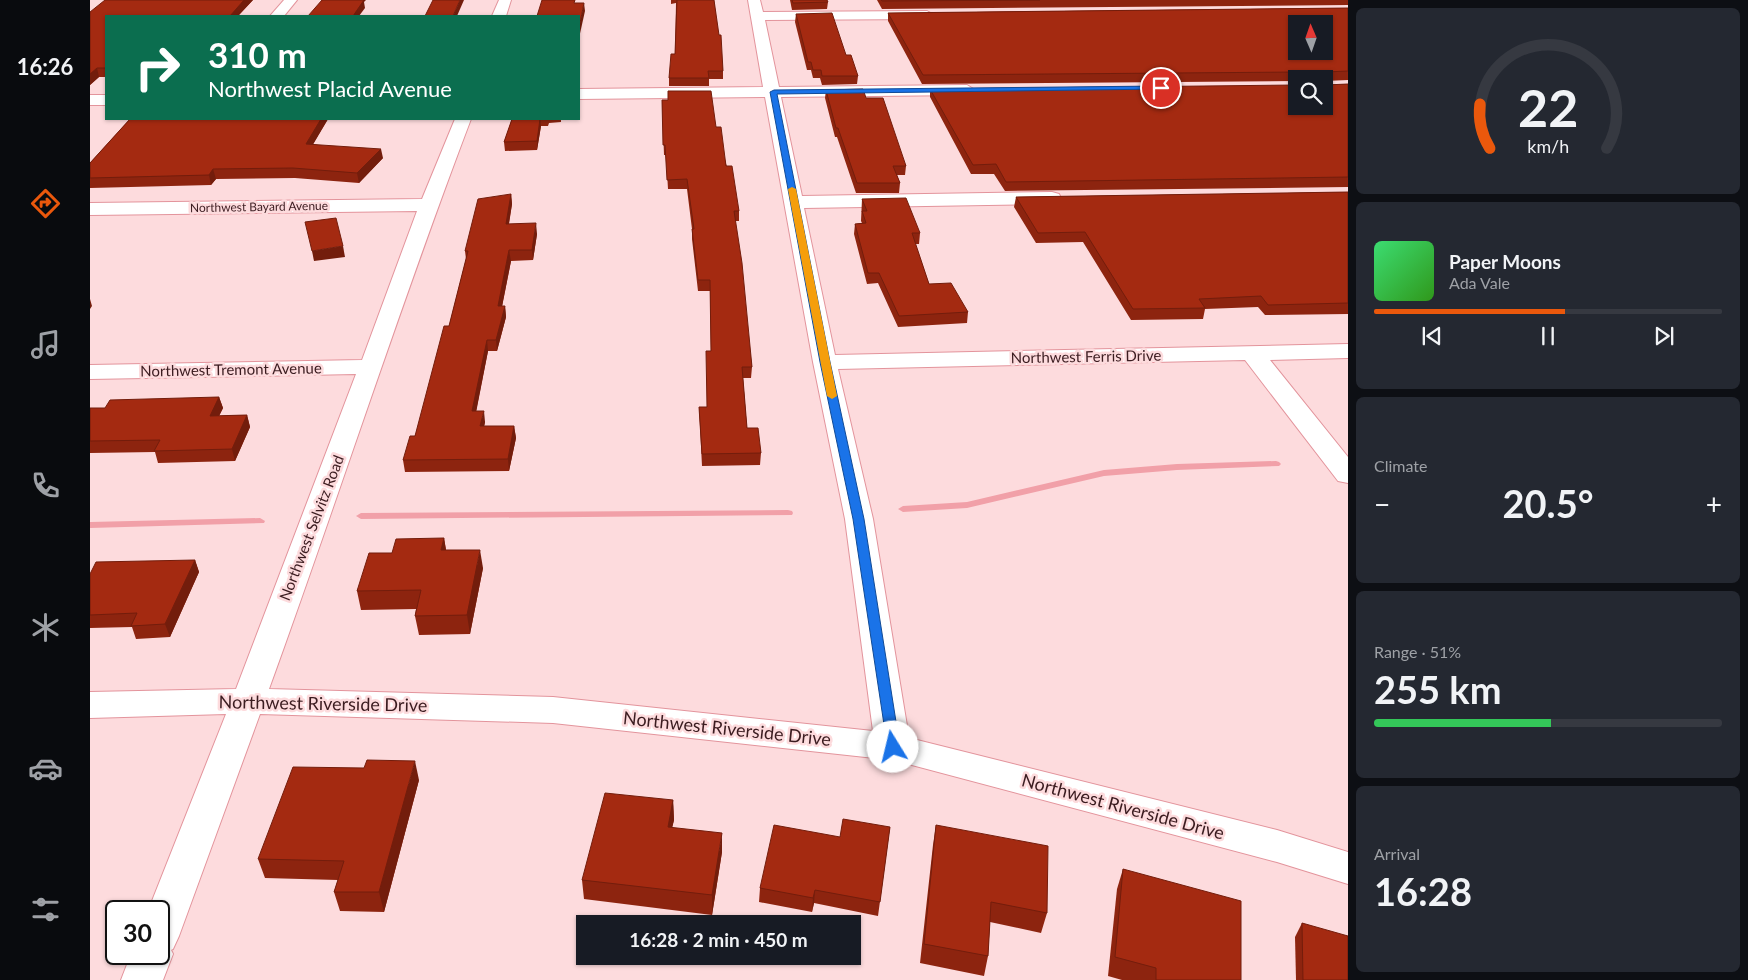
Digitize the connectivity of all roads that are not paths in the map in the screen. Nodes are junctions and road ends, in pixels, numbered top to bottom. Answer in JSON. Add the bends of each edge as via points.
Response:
{"nodes":[{"id":1,"x":291,"y":0,"type":"edge"},
{"id":2,"x":505,"y":0,"type":"edge"},
{"id":3,"x":756,"y":8,"type":"edge"},
{"id":4,"x":944,"y":14,"type":"edge"},
{"id":5,"x":278,"y":15,"type":"edge"},
{"id":6,"x":499,"y":15,"type":"edge"},
{"id":7,"x":981,"y":90,"type":"edge"},
{"id":8,"x":774,"y":92,"type":"junction"},
{"id":9,"x":580,"y":94,"type":"edge"},
{"id":10,"x":90,"y":100,"type":"edge"},
{"id":11,"x":105,"y":100,"type":"edge"},
{"id":12,"x":463,"y":120,"type":"edge"},
{"id":13,"x":1071,"y":198,"type":"edge"},
{"id":14,"x":794,"y":202,"type":"junction"},
{"id":15,"x":429,"y":205,"type":"junction"},
{"id":16,"x":90,"y":209,"type":"edge"},
{"id":17,"x":1348,"y":351,"type":"edge"},
{"id":18,"x":1252,"y":353,"type":"junction"},
{"id":19,"x":825,"y":362,"type":"junction"},
{"id":20,"x":372,"y":367,"type":"junction"},
{"id":21,"x":90,"y":372,"type":"edge"},
{"id":22,"x":1348,"y":476,"type":"edge"},
{"id":23,"x":246,"y":701,"type":"junction"},
{"id":24,"x":90,"y":705,"type":"edge"},
{"id":25,"x":893,"y":747,"type":"junction"},
{"id":26,"x":1348,"y":868,"type":"edge"},
{"id":27,"x":170,"y":906,"type":"edge"},
{"id":28,"x":148,"y":965,"type":"edge"},
{"id":29,"x":142,"y":980,"type":"edge"}],
"edges":[{"from":1,"to":5,"type":"street"},
{"from":2,"to":6,"type":"street"},
{"from":3,"to":4,"type":"street"},
{"from":3,"to":8,"type":"street"},
{"from":7,"to":8,"type":"street"},
{"from":8,"to":9,"type":"street"},
{"from":8,"to":14,"type":"street"},
{"from":10,"to":11,"type":"street"},
{"from":12,"to":15,"type":"street","name":"Northwest Selvitz Road"},
{"from":13,"to":14,"type":"street"},
{"from":14,"to":19,"type":"street"},
{"from":15,"to":16,"type":"street","name":"Northwest Bayard Avenue"},
{"from":15,"to":20,"type":"street","name":"Northwest Selvitz Road"},
{"from":17,"to":18,"type":"street","name":"Northwest Ferris Drive"},
{"from":18,"to":19,"type":"street","name":"Northwest Ferris Drive"},
{"from":18,"to":22,"type":"street"},
{"from":19,"to":25,"type":"street","via":[[859,519]]},
{"from":20,"to":21,"type":"street","name":"Northwest Tremont Avenue"},
{"from":20,"to":23,"type":"street","name":"Northwest Selvitz Road"},
{"from":23,"to":24,"type":"street","name":"Northwest Riverside Drive"},
{"from":23,"to":25,"type":"street","name":"Northwest Riverside Drive","via":[[553,710]]},
{"from":23,"to":27,"type":"street","name":"Northwest Selvitz Road"},
{"from":25,"to":26,"type":"street","name":"Northwest Riverside Drive","via":[[1277,846]]},
{"from":28,"to":29,"type":"street"}]}
